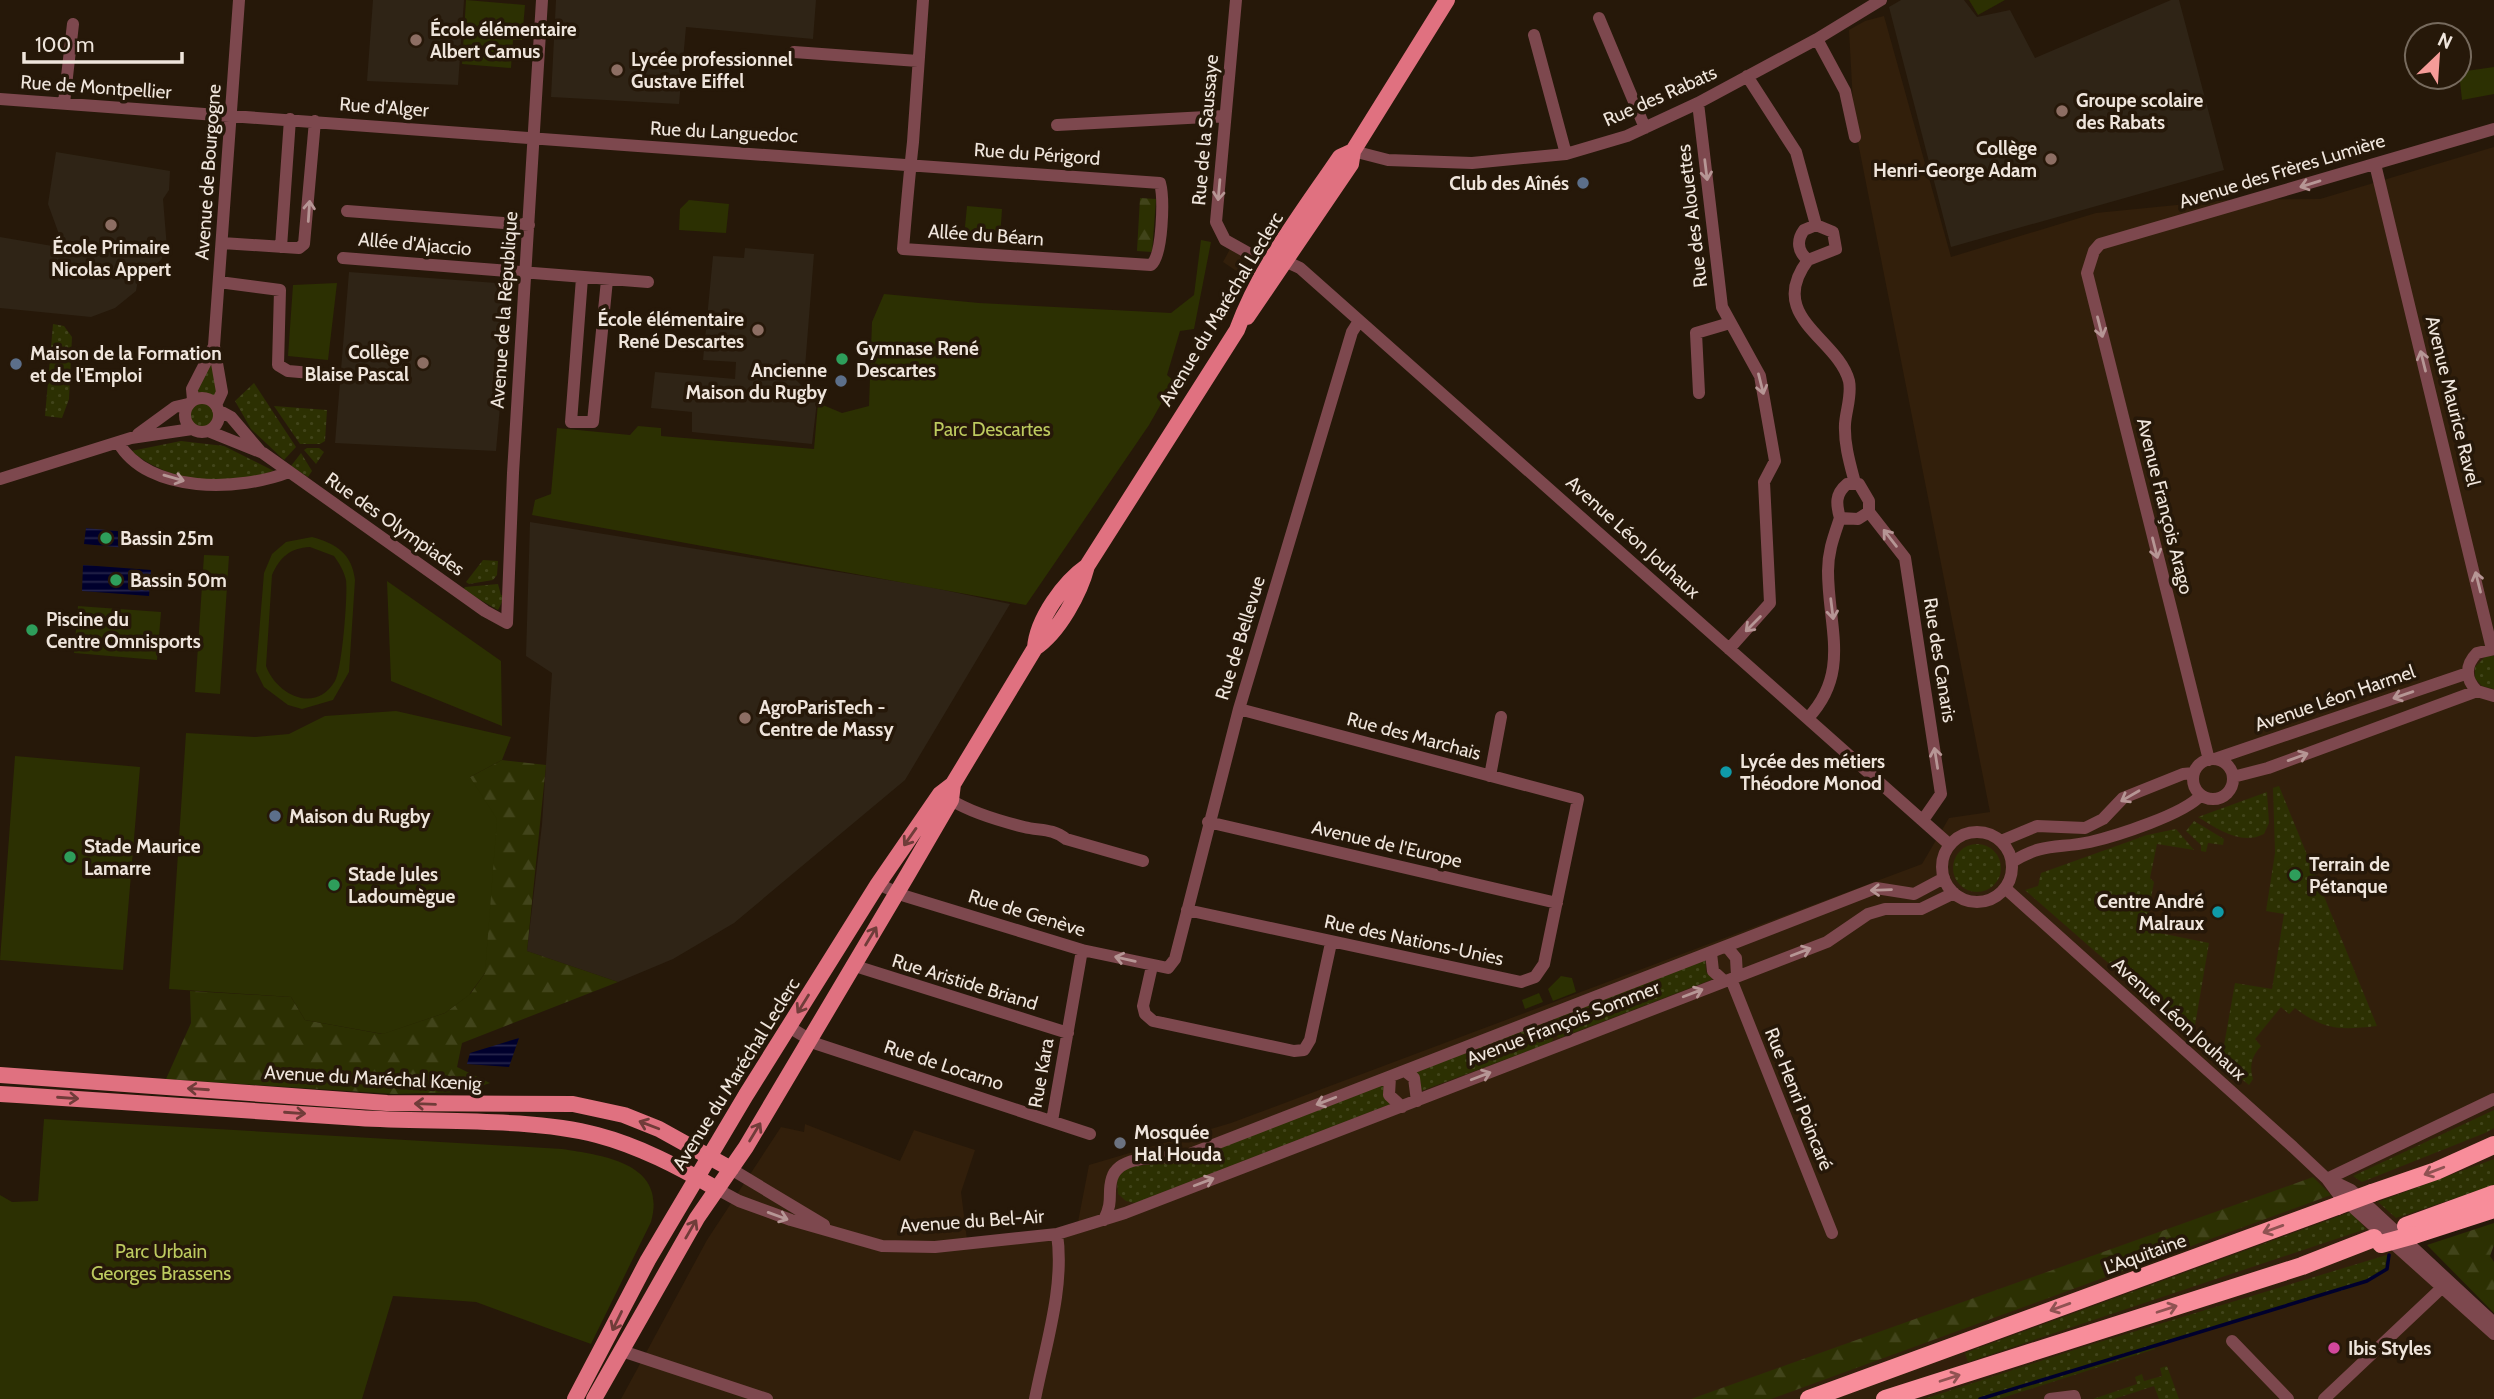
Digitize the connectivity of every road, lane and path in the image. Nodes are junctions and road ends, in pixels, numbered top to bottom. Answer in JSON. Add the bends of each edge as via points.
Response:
{"nodes":[{"id":1,"x":239,"y":0,"type":"edge"},
{"id":2,"x":542,"y":0,"type":"edge"},
{"id":3,"x":923,"y":0,"type":"edge"},
{"id":4,"x":1236,"y":0,"type":"edge"},
{"id":5,"x":1447,"y":0,"type":"edge"},
{"id":6,"x":1881,"y":0,"type":"edge"},
{"id":7,"x":1599,"y":18,"type":"dead end"},
{"id":8,"x":73,"y":24,"type":"dead end"},
{"id":9,"x":1534,"y":35,"type":"dead end"},
{"id":10,"x":1817,"y":39,"type":"junction"},
{"id":11,"x":794,"y":52,"type":"dead end"},
{"id":12,"x":918,"y":61,"type":"junction"},
{"id":13,"x":1747,"y":76,"type":"junction"},
{"id":14,"x":0,"y":99,"type":"edge"},
{"id":15,"x":64,"y":103,"type":"junction"},
{"id":16,"x":1698,"y":103,"type":"junction"},
{"id":17,"x":231,"y":116,"type":"junction"},
{"id":18,"x":1225,"y":116,"type":"junction"},
{"id":19,"x":290,"y":119,"type":"junction"},
{"id":20,"x":315,"y":121,"type":"junction"},
{"id":21,"x":1057,"y":125,"type":"dead end"},
{"id":22,"x":1645,"y":128,"type":"junction"},
{"id":23,"x":2494,"y":129,"type":"edge"},
{"id":24,"x":535,"y":136,"type":"junction"},
{"id":25,"x":1855,"y":137,"type":"dead end"},
{"id":26,"x":1353,"y":150,"type":"junction"},
{"id":27,"x":1566,"y":154,"type":"junction"},
{"id":28,"x":910,"y":164,"type":"junction"},
{"id":29,"x":2375,"y":164,"type":"junction"},
{"id":30,"x":347,"y":211,"type":"dead end"},
{"id":31,"x":529,"y":225,"type":"junction"},
{"id":32,"x":1816,"y":225,"type":"junction"},
{"id":33,"x":222,"y":243,"type":"junction"},
{"id":34,"x":281,"y":247,"type":"junction"},
{"id":35,"x":344,"y":258,"type":"dead end"},
{"id":36,"x":1808,"y":260,"type":"junction"},
{"id":37,"x":2089,"y":261,"type":"joint"},
{"id":38,"x":1278,"y":263,"type":"junction"},
{"id":39,"x":1151,"y":265,"type":"joint"},
{"id":40,"x":524,"y":273,"type":"junction"},
{"id":41,"x":582,"y":278,"type":"junction"},
{"id":42,"x":607,"y":279,"type":"junction"},
{"id":43,"x":219,"y":282,"type":"junction"},
{"id":44,"x":648,"y":282,"type":"dead end"},
{"id":45,"x":1359,"y":321,"type":"junction"},
{"id":46,"x":1730,"y":323,"type":"junction"},
{"id":47,"x":214,"y":346,"type":"junction"},
{"id":48,"x":323,"y":374,"type":"dead end"},
{"id":49,"x":1699,"y":393,"type":"dead end"},
{"id":50,"x":190,"y":402,"type":"junction"},
{"id":51,"x":217,"y":407,"type":"junction"},
{"id":52,"x":192,"y":429,"type":"junction"},
{"id":53,"x":208,"y":431,"type":"junction"},
{"id":54,"x":131,"y":438,"type":"junction"},
{"id":55,"x":118,"y":442,"type":"junction"},
{"id":56,"x":263,"y":453,"type":"junction"},
{"id":57,"x":289,"y":472,"type":"junction"},
{"id":58,"x":0,"y":479,"type":"edge"},
{"id":59,"x":1855,"y":483,"type":"junction"},
{"id":60,"x":1869,"y":512,"type":"junction"},
{"id":61,"x":1840,"y":518,"type":"junction"},
{"id":62,"x":507,"y":623,"type":"joint"},
{"id":63,"x":1729,"y":649,"type":"junction"},
{"id":64,"x":2493,"y":649,"type":"edge"},
{"id":65,"x":2468,"y":673,"type":"junction"},
{"id":66,"x":2477,"y":691,"type":"junction"},
{"id":67,"x":2494,"y":696,"type":"edge"},
{"id":68,"x":1239,"y":709,"type":"junction"},
{"id":69,"x":1500,"y":717,"type":"dead end"},
{"id":70,"x":1808,"y":718,"type":"junction"},
{"id":71,"x":2212,"y":760,"type":"junction"},
{"id":72,"x":2194,"y":774,"type":"junction"},
{"id":73,"x":1490,"y":776,"type":"junction"},
{"id":74,"x":2233,"y":777,"type":"junction"},
{"id":75,"x":952,"y":792,"type":"junction"},
{"id":76,"x":2201,"y":795,"type":"junction"},
{"id":77,"x":1578,"y":799,"type":"joint"},
{"id":78,"x":1923,"y":820,"type":"junction"},
{"id":79,"x":1208,"y":822,"type":"junction"},
{"id":80,"x":2001,"y":841,"type":"junction"},
{"id":81,"x":1950,"y":845,"type":"junction"},
{"id":82,"x":1143,"y":861,"type":"dead end"},
{"id":83,"x":2012,"y":862,"type":"junction"},
{"id":84,"x":1944,"y":878,"type":"junction"},
{"id":85,"x":878,"y":884,"type":"junction"},
{"id":86,"x":2006,"y":888,"type":"junction"},
{"id":87,"x":897,"y":893,"type":"junction"},
{"id":88,"x":1954,"y":893,"type":"junction"},
{"id":89,"x":1557,"y":903,"type":"junction"},
{"id":90,"x":1187,"y":910,"type":"junction"},
{"id":91,"x":1331,"y":943,"type":"junction"},
{"id":92,"x":1727,"y":947,"type":"junction"},
{"id":93,"x":1082,"y":950,"type":"junction"},
{"id":94,"x":1711,"y":953,"type":"junction"},
{"id":95,"x":852,"y":965,"type":"junction"},
{"id":96,"x":1152,"y":966,"type":"junction"},
{"id":97,"x":1168,"y":968,"type":"joint"},
{"id":98,"x":1731,"y":979,"type":"junction"},
{"id":99,"x":789,"y":1027,"type":"junction"},
{"id":100,"x":1068,"y":1033,"type":"junction"},
{"id":101,"x":809,"y":1040,"type":"junction"},
{"id":102,"x":1405,"y":1071,"type":"junction"},
{"id":103,"x":0,"y":1075,"type":"edge"},
{"id":104,"x":1390,"y":1077,"type":"junction"},
{"id":105,"x":0,"y":1094,"type":"edge"},
{"id":106,"x":2494,"y":1100,"type":"edge"},
{"id":107,"x":1417,"y":1101,"type":"junction"},
{"id":108,"x":1402,"y":1107,"type":"junction"},
{"id":109,"x":1052,"y":1121,"type":"junction"},
{"id":110,"x":1090,"y":1134,"type":"dead end"},
{"id":111,"x":2494,"y":1145,"type":"edge"},
{"id":112,"x":710,"y":1156,"type":"junction"},
{"id":113,"x":731,"y":1169,"type":"junction"},
{"id":114,"x":697,"y":1177,"type":"junction"},
{"id":115,"x":2327,"y":1179,"type":"junction"},
{"id":116,"x":717,"y":1189,"type":"junction"},
{"id":117,"x":1111,"y":1194,"type":"junction"},
{"id":118,"x":2494,"y":1194,"type":"edge"},
{"id":119,"x":1141,"y":1207,"type":"junction"},
{"id":120,"x":2494,"y":1209,"type":"edge"},
{"id":121,"x":1125,"y":1213,"type":"junction"},
{"id":122,"x":1104,"y":1220,"type":"junction"},
{"id":123,"x":2410,"y":1230,"type":"junction"},
{"id":124,"x":1832,"y":1233,"type":"dead end"},
{"id":125,"x":1057,"y":1234,"type":"junction"},
{"id":126,"x":842,"y":1236,"type":"junction"},
{"id":127,"x":2446,"y":1283,"type":"junction"},
{"id":128,"x":2494,"y":1323,"type":"edge"},
{"id":129,"x":2494,"y":1334,"type":"edge"},
{"id":130,"x":2232,"y":1341,"type":"dead end"},
{"id":131,"x":622,"y":1352,"type":"junction"},
{"id":132,"x":575,"y":1399,"type":"edge"},
{"id":133,"x":594,"y":1399,"type":"edge"},
{"id":134,"x":767,"y":1399,"type":"edge"},
{"id":135,"x":1035,"y":1399,"type":"edge"},
{"id":136,"x":1809,"y":1399,"type":"edge"},
{"id":137,"x":1885,"y":1399,"type":"edge"},
{"id":138,"x":2050,"y":1399,"type":"edge"},
{"id":139,"x":2075,"y":1399,"type":"edge"},
{"id":140,"x":2287,"y":1399,"type":"edge"},
{"id":141,"x":2325,"y":1399,"type":"edge"}],
"edges":[{"from":1,"to":17,"type":"street","name":"Avenue de Bourgogne"},
{"from":2,"to":24,"type":"street","name":"Avenue de la République"},
{"from":3,"to":12,"type":"street"},
{"from":4,"to":18,"type":"street","name":"Rue de la Saussaye"},
{"from":5,"to":26,"type":"main road"},
{"from":6,"to":10,"type":"street","name":"Rue des Rabats"},
{"from":7,"to":22,"type":"street"},
{"from":8,"to":15,"type":"street"},
{"from":9,"to":27,"type":"street"},
{"from":10,"to":13,"type":"street","name":"Rue des Rabats"},
{"from":10,"to":25,"type":"street","via":[[1845,91]]},
{"from":11,"to":12,"type":"street"},
{"from":12,"to":28,"type":"street"},
{"from":13,"to":16,"type":"street","name":"Rue des Rabats"},
{"from":13,"to":32,"type":"street","via":[[1796,152]]},
{"from":14,"to":15,"type":"street","name":"Rue de Montpellier"},
{"from":15,"to":17,"type":"street","name":"Rue de Montpellier"},
{"from":16,"to":22,"type":"street","name":"Rue des Rabats"},
{"from":16,"to":46,"type":"street","name":"Rue des Alouettes","one_way":true,"via":[[1722,307]]},
{"from":17,"to":19,"type":"street","name":"Rue d'Alger"},
{"from":17,"to":33,"type":"street","name":"Avenue de Bourgogne"},
{"from":18,"to":21,"type":"street"},
{"from":18,"to":38,"type":"street","name":"Rue de la Saussaye","one_way":true,"via":[[1216,222],[1225,240]]},
{"from":19,"to":20,"type":"street","name":"Rue d'Alger"},
{"from":19,"to":34,"type":"street"},
{"from":20,"to":24,"type":"street","name":"Rue d'Alger"},
{"from":34,"to":20,"type":"street","one_way":true,"via":[[299,248],[307,239]]},
{"from":22,"to":27,"type":"street","name":"Rue des Rabats"},
{"from":23,"to":29,"type":"street","name":"Avenue des Frères Lumière"},
{"from":24,"to":28,"type":"street","name":"Rue du Languedoc"},
{"from":24,"to":31,"type":"street","name":"Avenue de la République"},
{"from":26,"to":27,"type":"street","name":"Rue des Rabats","via":[[1388,160],[1472,163]]},
{"from":26,"to":38,"type":"main road","name":"Avenue du Maréchal Leclerc","via":[[1351,164]]},
{"from":26,"to":38,"type":"main road","name":"Avenue du Maréchal Leclerc","via":[[1340,157],[1308,205]]},
{"from":28,"to":39,"type":"street","name":"Allée du Béarn","via":[[903,249]]},
{"from":28,"to":39,"type":"street","name":"Rue du Périgord","via":[[1160,183],[1158,254]]},
{"from":29,"to":37,"type":"street","name":"Avenue des Frères Lumière","one_way":true,"via":[[2101,244]]},
{"from":64,"to":29,"type":"street","name":"Avenue Maurice Ravel","one_way":true},
{"from":30,"to":31,"type":"street"},
{"from":31,"to":40,"type":"street","name":"Avenue de la République"},
{"from":32,"to":36,"type":"street","via":[[1804,230],[1798,242]]},
{"from":32,"to":36,"type":"street","via":[[1833,232],[1836,249]]},
{"from":33,"to":34,"type":"street"},
{"from":33,"to":43,"type":"street","name":"Avenue de Bourgogne"},
{"from":35,"to":40,"type":"street","name":"Allée d'Ajaccio"},
{"from":36,"to":59,"type":"street","via":[[1797,274],[1795,289],[1801,316],[1842,364],[1849,382],[1845,426]]},
{"from":37,"to":71,"type":"street","name":"Avenue François Arago","one_way":true,"via":[[2087,273]]},
{"from":38,"to":45,"type":"street","name":"Avenue Léon Jouhaux","via":[[1300,268]]},
{"from":38,"to":75,"type":"main road","name":"Avenue du Maréchal Leclerc","via":[[1087,566],[1072,576],[1053,605],[1036,635],[1035,648]]},
{"from":40,"to":41,"type":"street","name":"Allée d'Ajaccio"},
{"from":40,"to":62,"type":"street","name":"Avenue de la République"},
{"from":41,"to":42,"type":"street","name":"Allée d'Ajaccio"},
{"from":41,"to":42,"type":"street","via":[[571,422],[593,422]]},
{"from":42,"to":44,"type":"street","name":"Allée d'Ajaccio"},
{"from":43,"to":47,"type":"street","name":"Avenue de Bourgogne"},
{"from":43,"to":48,"type":"street","via":[[280,290],[278,365],[288,371]]},
{"from":45,"to":63,"type":"street","name":"Avenue Léon Jouhaux"},
{"from":45,"to":68,"type":"street","name":"Rue de Bellevue"},
{"from":46,"to":49,"type":"street","via":[[1696,333]]},
{"from":46,"to":63,"type":"street","name":"Rue des Alouettes","one_way":true,"via":[[1760,376],[1775,461],[1764,482],[1770,603]]},
{"from":47,"to":50,"type":"street","name":"Avenue de Bourgogne"},
{"from":47,"to":51,"type":"street","name":"Avenue de Bourgogne","via":[[222,392]]},
{"from":50,"to":51,"type":"street","via":[[203,397]]},
{"from":50,"to":52,"type":"street","via":[[184,415]]},
{"from":50,"to":54,"type":"street","via":[[175,407]]},
{"from":51,"to":53,"type":"street","via":[[216,425]]},
{"from":51,"to":56,"type":"street","name":"Rue des Olympiades"},
{"from":52,"to":53,"type":"street"},
{"from":52,"to":54,"type":"street"},
{"from":53,"to":56,"type":"street","name":"Rue des Olympiades"},
{"from":54,"to":55,"type":"street"},
{"from":55,"to":57,"type":"street","one_way":true,"via":[[127,455],[154,472],[208,486],[247,484]]},
{"from":55,"to":58,"type":"street"},
{"from":56,"to":57,"type":"street","name":"Rue des Olympiades"},
{"from":57,"to":62,"type":"street","name":"Rue des Olympiades"},
{"from":59,"to":60,"type":"street","via":[[1869,500]]},
{"from":59,"to":61,"type":"street","via":[[1838,491]]},
{"from":60,"to":61,"type":"street","via":[[1858,519]]},
{"from":78,"to":60,"type":"street","name":"Rue des Canaris","one_way":true,"via":[[1941,794],[1905,558]]},
{"from":61,"to":70,"type":"street","one_way":true,"via":[[1831,538],[1828,570],[1835,632],[1833,680]]},
{"from":63,"to":70,"type":"street","name":"Avenue Léon Jouhaux"},
{"from":64,"to":65,"type":"street","via":[[2477,653]]},
{"from":65,"to":66,"type":"street"},
{"from":65,"to":71,"type":"street","name":"Avenue Léon Harmel","one_way":true},
{"from":66,"to":67,"type":"street"},
{"from":74,"to":66,"type":"street","one_way":true},
{"from":68,"to":73,"type":"street","name":"Rue des Marchais"},
{"from":68,"to":79,"type":"street","name":"Rue de Bellevue"},
{"from":69,"to":73,"type":"street"},
{"from":70,"to":78,"type":"street","name":"Avenue Léon Jouhaux"},
{"from":71,"to":72,"type":"street","via":[[2197,767]]},
{"from":71,"to":74,"type":"street","via":[[2227,766]]},
{"from":72,"to":76,"type":"street","via":[[2194,787]]},
{"from":72,"to":80,"type":"street","one_way":true,"via":[[2183,774],[2123,798],[2103,819],[2085,828],[2037,826]]},
{"from":73,"to":77,"type":"street","name":"Rue des Marchais"},
{"from":74,"to":76,"type":"street","via":[[2223,797]]},
{"from":75,"to":82,"type":"street","via":[[968,809]]},
{"from":75,"to":85,"type":"main road","name":"Avenue du Maréchal Leclerc","one_way":true,"via":[[940,794]]},
{"from":75,"to":87,"type":"main road","name":"Avenue du Maréchal Leclerc"},
{"from":76,"to":83,"type":"street","via":[[2185,808],[2115,834],[2090,842],[2036,848]]},
{"from":77,"to":89,"type":"street","name":"Rue des Nations-Unies"},
{"from":78,"to":81,"type":"street","name":"Avenue Léon Jouhaux"},
{"from":79,"to":89,"type":"street","name":"Avenue de l'Europe"},
{"from":79,"to":90,"type":"street","name":"Rue de Bellevue"},
{"from":80,"to":81,"type":"street","via":[[1979,831],[1968,832]]},
{"from":80,"to":83,"type":"street"},
{"from":81,"to":84,"type":"street","via":[[1944,855]]},
{"from":83,"to":86,"type":"street"},
{"from":84,"to":88,"type":"street"},
{"from":84,"to":92,"type":"street","one_way":true,"via":[[1914,894],[1876,888]]},
{"from":85,"to":87,"type":"street","name":"Rue de Genève"},
{"from":85,"to":99,"type":"main road","name":"Avenue du Maréchal Leclerc","one_way":true},
{"from":86,"to":88,"type":"street","via":[[1997,896],[1975,902]]},
{"from":86,"to":115,"type":"street","name":"Avenue Léon Jouhaux"},
{"from":87,"to":93,"type":"street","name":"Rue de Genève"},
{"from":95,"to":87,"type":"main road","name":"Avenue du Maréchal Leclerc","one_way":true},
{"from":98,"to":88,"type":"street","name":"Avenue François Sommer","one_way":true,"via":[[1827,942],[1868,914],[1921,909]]},
{"from":89,"to":91,"type":"street","name":"Rue des Nations-Unies","via":[[1541,972],[1521,982]]},
{"from":90,"to":91,"type":"street","name":"Rue des Nations-Unies"},
{"from":90,"to":97,"type":"street","name":"Rue de Bellevue","via":[[1175,959]]},
{"from":91,"to":96,"type":"street","via":[[1310,1040],[1304,1049],[1294,1051],[1153,1021],[1144,1014],[1143,1006]]},
{"from":92,"to":94,"type":"street","name":"Avenue François Sommer"},
{"from":92,"to":98,"type":"street","via":[[1736,958]]},
{"from":96,"to":93,"type":"street","name":"Rue de Genève","one_way":true},
{"from":93,"to":100,"type":"street","name":"Rue Kara"},
{"from":94,"to":98,"type":"street","via":[[1713,971]]},
{"from":94,"to":102,"type":"street","name":"Avenue François Sommer"},
{"from":95,"to":100,"type":"street","name":"Rue Aristide Briand"},
{"from":95,"to":101,"type":"main road","name":"Avenue du Maréchal Leclerc"},
{"from":96,"to":97,"type":"street","name":"Rue de Genève"},
{"from":107,"to":98,"type":"street","name":"Avenue François Sommer","one_way":true},
{"from":98,"to":124,"type":"street","name":"Rue Henri Poincaré"},
{"from":99,"to":101,"type":"street","name":"Rue de Locarno"},
{"from":99,"to":112,"type":"main road","name":"Avenue du Maréchal Leclerc"},
{"from":100,"to":109,"type":"street","name":"Rue Kara"},
{"from":101,"to":109,"type":"street","name":"Rue de Locarno"},
{"from":113,"to":101,"type":"main road","name":"Avenue du Maréchal Leclerc","one_way":true},
{"from":102,"to":104,"type":"street"},
{"from":102,"to":107,"type":"street","via":[[1414,1078]]},
{"from":112,"to":103,"type":"main road","name":"Avenue du Maréchal Kœnig","one_way":true,"via":[[624,1115],[573,1104],[387,1103]]},
{"from":104,"to":108,"type":"street","via":[[1389,1095]]},
{"from":104,"to":117,"type":"street","one_way":true,"via":[[1182,1157],[1130,1161],[1116,1169]]},
{"from":105,"to":114,"type":"main road","name":"Avenue du Maréchal Kœnig","one_way":true,"via":[[541,1127],[621,1142]]},
{"from":106,"to":115,"type":"street"},
{"from":107,"to":108,"type":"street"},
{"from":119,"to":108,"type":"street","one_way":true},
{"from":109,"to":110,"type":"street","name":"Rue de Locarno"},
{"from":111,"to":136,"type":"highway","name":"L'Aquitaine","one_way":true,"bridge":true,"via":[[2436,1171]]},
{"from":112,"to":113,"type":"main road","name":"Avenue du Maréchal Kœnig"},
{"from":112,"to":114,"type":"main road","name":"Avenue du Maréchal Leclerc"},
{"from":113,"to":116,"type":"main road","name":"Avenue du Maréchal Leclerc"},
{"from":113,"to":126,"type":"street","name":"Avenue du Bel-Air"},
{"from":114,"to":116,"type":"main road","name":"Avenue du Maréchal Kœnig"},
{"from":114,"to":132,"type":"main road","name":"Avenue du Maréchal Leclerc","one_way":true},
{"from":115,"to":127,"type":"street","name":"Avenue Léon Jouhaux","via":[[2338,1194]]},
{"from":116,"to":126,"type":"street","name":"Avenue du Bel-Air","one_way":true},
{"from":131,"to":116,"type":"main road","name":"Avenue du Maréchal Leclerc","one_way":true},
{"from":117,"to":119,"type":"street","via":[[1122,1203]]},
{"from":117,"to":121,"type":"street"},
{"from":117,"to":122,"type":"street"},
{"from":118,"to":123,"type":"highway"},
{"from":119,"to":121,"type":"street"},
{"from":120,"to":123,"type":"highway"},
{"from":121,"to":122,"type":"street"},
{"from":122,"to":125,"type":"street","name":"Avenue du Bel-Air"},
{"from":137,"to":123,"type":"highway","one_way":true,"bridge":true},
{"from":125,"to":126,"type":"street","name":"Avenue du Bel-Air","via":[[918,1248],[882,1246]]},
{"from":125,"to":135,"type":"street","via":[[1060,1254]]},
{"from":127,"to":128,"type":"street","name":"Avenue Léon Jouhaux"},
{"from":127,"to":129,"type":"street","name":"Avenue Léon Jouhaux"},
{"from":127,"to":141,"type":"street"},
{"from":130,"to":140,"type":"street"},
{"from":131,"to":133,"type":"main road","name":"Avenue du Maréchal Leclerc"},
{"from":131,"to":134,"type":"street"},
{"from":138,"to":139,"type":"street"}]}
